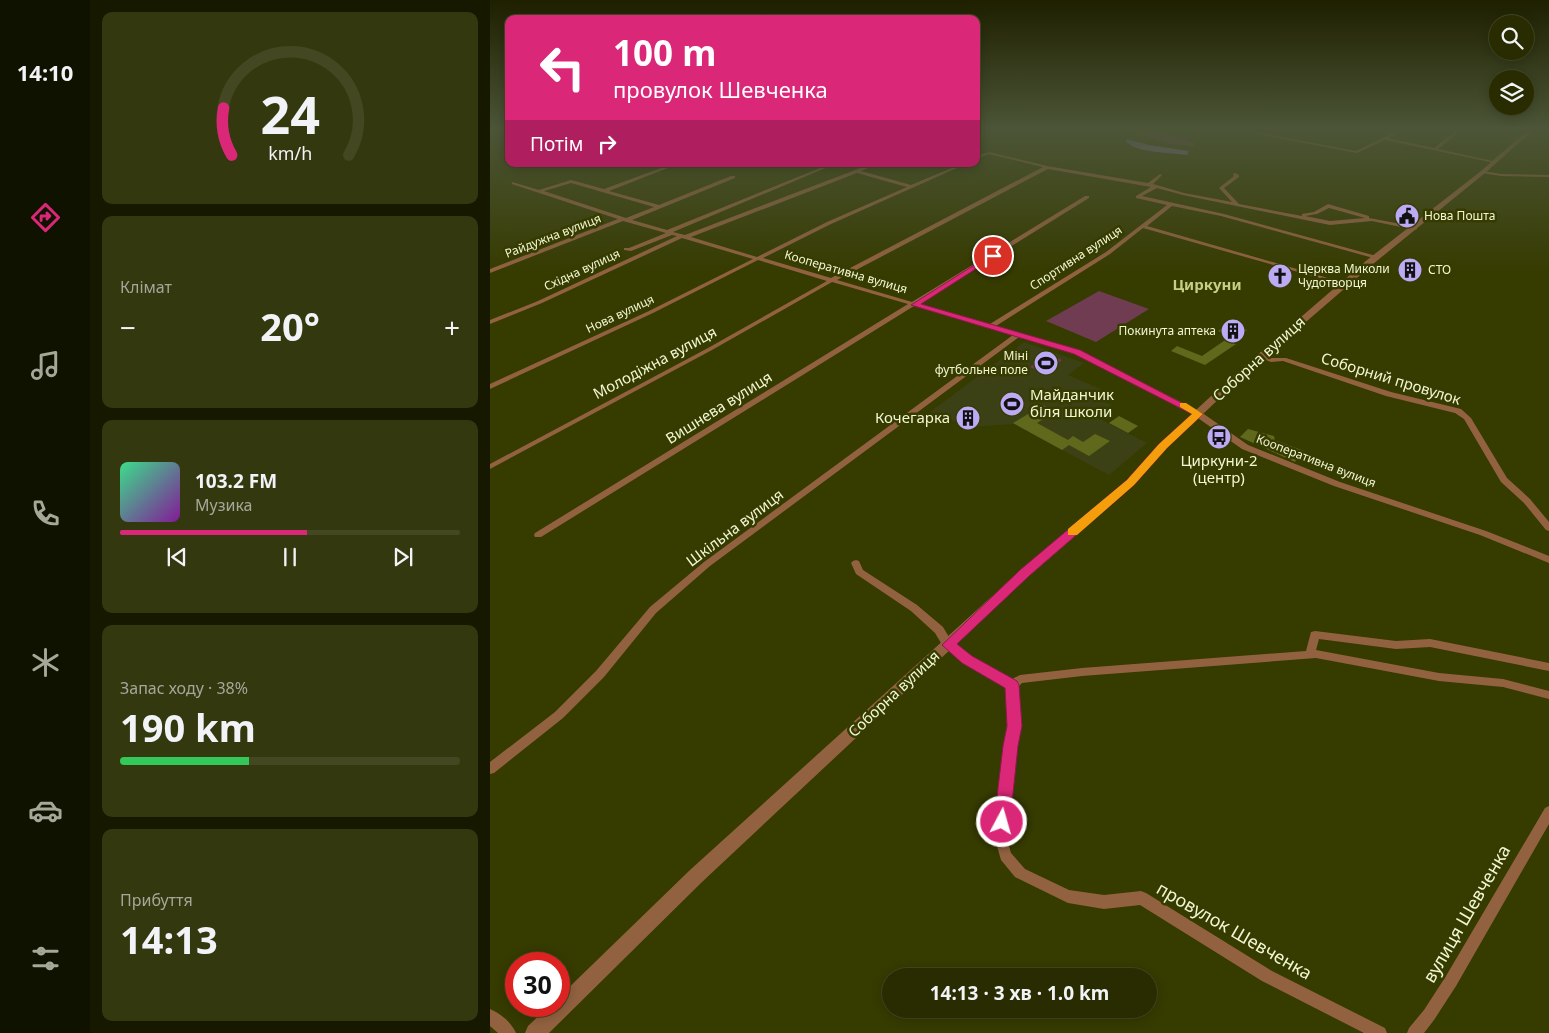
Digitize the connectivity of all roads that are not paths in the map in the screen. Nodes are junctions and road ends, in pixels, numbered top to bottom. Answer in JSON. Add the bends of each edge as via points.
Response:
{"nodes":[{"id":1,"x":643,"y":176,"type":"edge"},
{"id":2,"x":804,"y":176,"type":"edge"},
{"id":3,"x":842,"y":176,"type":"edge"},
{"id":4,"x":874,"y":176,"type":"edge"},
{"id":5,"x":936,"y":176,"type":"edge"},
{"id":6,"x":1030,"y":176,"type":"edge"},
{"id":7,"x":1099,"y":176,"type":"edge"},
{"id":8,"x":1158,"y":176,"type":"edge"},
{"id":9,"x":1237,"y":176,"type":"edge"},
{"id":10,"x":1478,"y":176,"type":"edge"},
{"id":11,"x":733,"y":177,"type":"dead end"},
{"id":12,"x":514,"y":183,"type":"dead end"},
{"id":13,"x":1154,"y":186,"type":"junction"},
{"id":14,"x":911,"y":187,"type":"junction"},
{"id":15,"x":604,"y":191,"type":"junction"},
{"id":16,"x":539,"y":192,"type":"junction"},
{"id":17,"x":1088,"y":197,"type":"dead end"},
{"id":18,"x":570,"y":201,"type":"junction"},
{"id":19,"x":1171,"y":204,"type":"junction"},
{"id":20,"x":559,"y":205,"type":"dead end"},
{"id":21,"x":1238,"y":205,"type":"junction"},
{"id":22,"x":659,"y":207,"type":"junction"},
{"id":23,"x":598,"y":210,"type":"junction"},
{"id":24,"x":589,"y":214,"type":"dead end"},
{"id":25,"x":1299,"y":216,"type":"junction"},
{"id":26,"x":625,"y":219,"type":"junction"},
{"id":27,"x":1372,"y":219,"type":"junction"},
{"id":28,"x":1142,"y":226,"type":"junction"},
{"id":29,"x":1415,"y":228,"type":"junction"},
{"id":30,"x":670,"y":232,"type":"junction"},
{"id":31,"x":684,"y":237,"type":"junction"},
{"id":32,"x":626,"y":249,"type":"dead end"},
{"id":33,"x":1377,"y":257,"type":"junction"},
{"id":34,"x":759,"y":259,"type":"junction"},
{"id":35,"x":490,"y":272,"type":"edge"},
{"id":36,"x":831,"y":281,"type":"junction"},
{"id":37,"x":1346,"y":284,"type":"junction"},
{"id":38,"x":915,"y":305,"type":"junction"},
{"id":39,"x":490,"y":322,"type":"edge"},
{"id":40,"x":990,"y":327,"type":"junction"},
{"id":41,"x":1018,"y":334,"type":"junction"},
{"id":42,"x":1260,"y":356,"type":"junction"},
{"id":43,"x":490,"y":387,"type":"edge"},
{"id":44,"x":1198,"y":414,"type":"junction"},
{"id":45,"x":490,"y":467,"type":"edge"},
{"id":46,"x":1549,"y":528,"type":"edge"},
{"id":47,"x":538,"y":535,"type":"dead end"},
{"id":48,"x":1549,"y":560,"type":"edge"},
{"id":49,"x":856,"y":563,"type":"dead end"},
{"id":50,"x":948,"y":645,"type":"junction"},
{"id":51,"x":1310,"y":654,"type":"junction"},
{"id":52,"x":1549,"y":667,"type":"edge"},
{"id":53,"x":1012,"y":685,"type":"junction"},
{"id":54,"x":1549,"y":695,"type":"edge"},
{"id":55,"x":490,"y":769,"type":"edge"},
{"id":56,"x":1549,"y":812,"type":"edge"},
{"id":57,"x":490,"y":1016,"type":"edge"},
{"id":58,"x":509,"y":1033,"type":"edge"},
{"id":59,"x":534,"y":1033,"type":"edge"},
{"id":60,"x":1380,"y":1033,"type":"edge"},
{"id":61,"x":1414,"y":1033,"type":"edge"}],
"edges":[{"from":1,"to":15,"type":"street"},
{"from":2,"to":30,"type":"street"},
{"from":3,"to":31,"type":"street","name":"Східна вулиця"},
{"from":4,"to":14,"type":"street"},
{"from":5,"to":14,"type":"street"},
{"from":6,"to":36,"type":"street","name":"Молодіжна вулиця"},
{"from":7,"to":13,"type":"street"},
{"from":8,"to":13,"type":"street","via":[[1150,183]]},
{"from":9,"to":21,"type":"street","via":[[1221,188]]},
{"from":10,"to":29,"type":"street","name":"Соборна вулиця"},
{"from":11,"to":22,"type":"street","name":"Райдужна вулиця"},
{"from":12,"to":16,"type":"street","name":"Кооперативна вулиця"},
{"from":13,"to":19,"type":"street","via":[[1138,197]]},
{"from":13,"to":21,"type":"street"},
{"from":14,"to":34,"type":"street"},
{"from":15,"to":16,"type":"street","via":[[571,181]]},
{"from":15,"to":22,"type":"street"},
{"from":16,"to":18,"type":"street","name":"Кооперативна вулиця"},
{"from":17,"to":38,"type":"street","name":"Вишнева вулиця"},
{"from":18,"to":20,"type":"street"},
{"from":18,"to":23,"type":"street","name":"Кооперативна вулиця"},
{"from":19,"to":28,"type":"street","name":"Спортивна вулиця"},
{"from":19,"to":33,"type":"street"},
{"from":21,"to":25,"type":"street"},
{"from":22,"to":26,"type":"street","name":"Райдужна вулиця"},
{"from":23,"to":24,"type":"street"},
{"from":23,"to":26,"type":"street","name":"Кооперативна вулиця"},
{"from":25,"to":27,"type":"street","via":[[1330,223]]},
{"from":25,"to":27,"type":"street","via":[[1316,213],[1328,206]]},
{"from":26,"to":30,"type":"street","name":"Кооперативна вулиця"},
{"from":26,"to":35,"type":"street","name":"Райдужна вулиця"},
{"from":27,"to":29,"type":"street"},
{"from":28,"to":37,"type":"street"},
{"from":28,"to":40,"type":"street","name":"Спортивна вулиця","via":[[1108,253]]},
{"from":29,"to":33,"type":"street","name":"Соборна вулиця"},
{"from":30,"to":31,"type":"street","name":"Кооперативна вулиця"},
{"from":30,"to":32,"type":"street"},
{"from":31,"to":34,"type":"street","name":"Кооперативна вулиця"},
{"from":31,"to":39,"type":"street","name":"Східна вулиця"},
{"from":33,"to":37,"type":"street","name":"Соборна вулиця"},
{"from":34,"to":36,"type":"street","name":"Кооперативна вулиця"},
{"from":34,"to":43,"type":"street","name":"Нова вулиця"},
{"from":36,"to":38,"type":"street","name":"Кооперативна вулиця"},
{"from":36,"to":45,"type":"street","name":"Молодіжна вулиця"},
{"from":37,"to":42,"type":"street","name":"Соборна вулиця"},
{"from":38,"to":40,"type":"street","name":"Кооперативна вулиця"},
{"from":38,"to":47,"type":"street","name":"Вишнева вулиця"},
{"from":40,"to":41,"type":"street","name":"Кооперативна вулиця"},
{"from":41,"to":44,"type":"street","name":"Кооперативна вулиця","via":[[1077,352]]},
{"from":41,"to":55,"type":"street","name":"Шкільна вулиця","via":[[707,564],[652,610],[600,674],[559,715]]},
{"from":42,"to":44,"type":"street","name":"Соборна вулиця"},
{"from":42,"to":46,"type":"street","name":"Соборний провулок","via":[[1271,360],[1284,359],[1389,394],[1458,411],[1467,418],[1504,480]]},
{"from":44,"to":48,"type":"street","name":"Кооперативна вулиця","via":[[1245,447],[1285,464],[1484,533]]},
{"from":44,"to":50,"type":"street","name":"Соборна вулиця","via":[[1130,483],[1025,573]]},
{"from":49,"to":50,"type":"street","via":[[859,572],[914,608],[939,630]]},
{"from":50,"to":53,"type":"street","via":[[967,660]]},
{"from":50,"to":59,"type":"street","name":"Соборна вулиця","via":[[690,882]]},
{"from":51,"to":52,"type":"street","via":[[1315,635],[1396,645],[1430,643]]},
{"from":51,"to":53,"type":"street","via":[[1082,672],[1020,679]]},
{"from":51,"to":54,"type":"street","via":[[1439,677],[1503,684]]},
{"from":53,"to":60,"type":"street","name":"провулок Шевченка","via":[[1015,726],[1010,746],[1001,839],[1006,856],[1020,873],[1068,896],[1104,902],[1141,898],[1267,976]]},
{"from":56,"to":61,"type":"street","name":"вулиця Шевченка","via":[[1451,981]]},
{"from":57,"to":58,"type":"street"}]}
